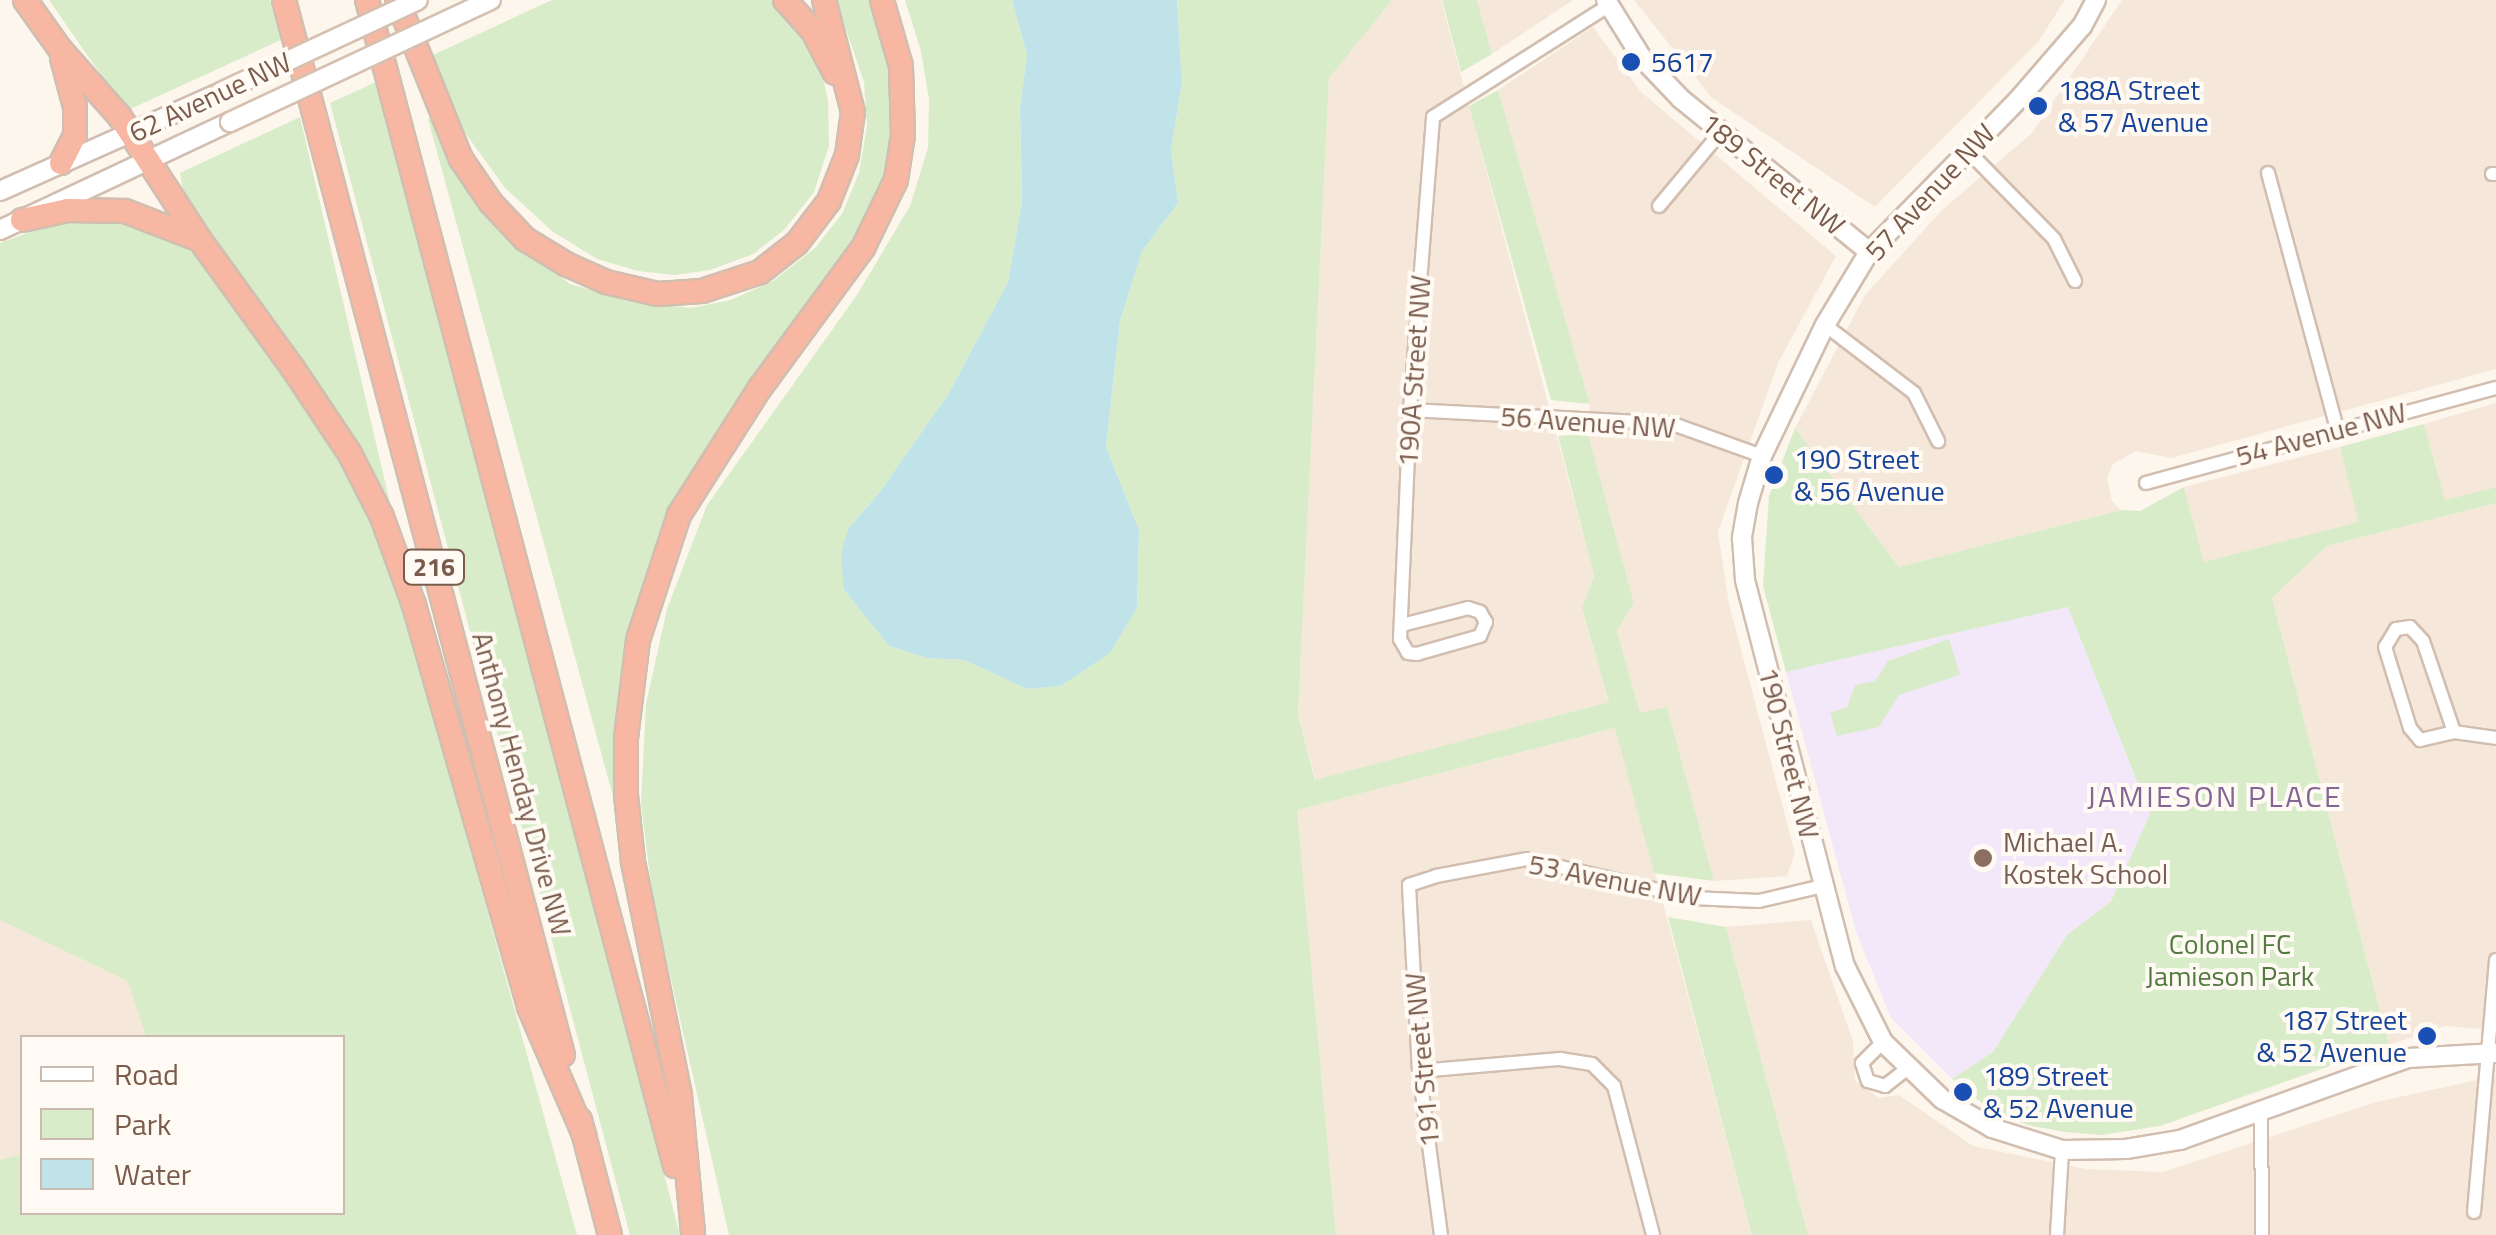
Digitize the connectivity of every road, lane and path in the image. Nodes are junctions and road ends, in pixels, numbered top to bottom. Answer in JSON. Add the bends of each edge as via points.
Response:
{"nodes":[{"id":1,"x":25,"y":0,"type":"edge"},
{"id":2,"x":284,"y":0,"type":"edge"},
{"id":3,"x":367,"y":0,"type":"edge"},
{"id":4,"x":397,"y":0,"type":"edge"},
{"id":5,"x":418,"y":0,"type":"edge"},
{"id":6,"x":490,"y":0,"type":"edge"},
{"id":7,"x":785,"y":0,"type":"edge"},
{"id":8,"x":824,"y":0,"type":"edge"},
{"id":9,"x":882,"y":0,"type":"edge"},
{"id":10,"x":2096,"y":0,"type":"edge"},
{"id":11,"x":1607,"y":3,"type":"edge"},
{"id":12,"x":60,"y":50,"type":"junction"},
{"id":13,"x":852,"y":112,"type":"junction"},
{"id":14,"x":1720,"y":133,"type":"junction"},
{"id":15,"x":131,"y":134,"type":"junction"},
{"id":16,"x":1966,"y":150,"type":"junction"},
{"id":17,"x":148,"y":161,"type":"junction"},
{"id":18,"x":61,"y":163,"type":"junction"},
{"id":19,"x":2268,"y":173,"type":"dead end"},
{"id":20,"x":0,"y":191,"type":"edge"},
{"id":21,"x":1660,"y":206,"type":"dead end"},
{"id":22,"x":22,"y":220,"type":"junction"},
{"id":23,"x":0,"y":230,"type":"edge"},
{"id":24,"x":200,"y":240,"type":"junction"},
{"id":25,"x":1870,"y":252,"type":"junction"},
{"id":26,"x":2074,"y":281,"type":"dead end"},
{"id":27,"x":1825,"y":324,"type":"junction"},
{"id":28,"x":2496,"y":388,"type":"edge"},
{"id":29,"x":1410,"y":410,"type":"junction"},
{"id":30,"x":2337,"y":429,"type":"junction"},
{"id":31,"x":1938,"y":441,"type":"dead end"},
{"id":32,"x":1762,"y":456,"type":"junction"},
{"id":33,"x":2146,"y":483,"type":"dead end"},
{"id":34,"x":1402,"y":625,"type":"junction"},
{"id":35,"x":2454,"y":732,"type":"junction"},
{"id":36,"x":2496,"y":738,"type":"edge"},
{"id":37,"x":1409,"y":886,"type":"joint"},
{"id":38,"x":1823,"y":886,"type":"junction"},
{"id":39,"x":2496,"y":960,"type":"edge"},
{"id":40,"x":1883,"y":1042,"type":"junction"},
{"id":41,"x":2492,"y":1053,"type":"edge"},
{"id":42,"x":1908,"y":1068,"type":"junction"},
{"id":43,"x":1419,"y":1071,"type":"junction"},
{"id":44,"x":2261,"y":1109,"type":"junction"},
{"id":45,"x":584,"y":1134,"type":"junction"},
{"id":46,"x":2062,"y":1150,"type":"junction"},
{"id":47,"x":2474,"y":1212,"type":"dead end"},
{"id":48,"x":693,"y":1234,"type":"edge"},
{"id":49,"x":610,"y":1235,"type":"edge"},
{"id":50,"x":1441,"y":1235,"type":"edge"},
{"id":51,"x":1653,"y":1235,"type":"edge"},
{"id":52,"x":2057,"y":1235,"type":"edge"},
{"id":53,"x":2262,"y":1235,"type":"edge"}],
"edges":[{"from":1,"to":12,"type":"highway"},
{"from":2,"to":45,"type":"highway","name":"Anthony Henday Drive NW","number":"216"},
{"from":3,"to":48,"type":"highway","name":"Anthony Henday Drive NW"},
{"from":4,"to":13,"type":"highway","via":[[460,160],[491,203],[525,238],[606,282],[658,294],[760,272],[796,243],[829,202],[848,155]]},
{"from":5,"to":15,"type":"street","name":"62 Avenue NW","bridge":true},
{"from":6,"to":17,"type":"street","name":"62 Avenue NW","bridge":true},
{"from":7,"to":13,"type":"highway","via":[[813,31]]},
{"from":8,"to":13,"type":"highway"},
{"from":9,"to":48,"type":"highway","via":[[901,66],[903,135],[896,180],[863,248],[760,388],[679,515],[638,640],[626,738],[632,861],[680,1095]]},
{"from":10,"to":16,"type":"street","name":"57 Avenue NW","via":[[2056,56]]},
{"from":11,"to":14,"type":"street","name":"189 Street NW","via":[[1642,58]]},
{"from":11,"to":29,"type":"street","name":"190A Street NW","via":[[1433,117]]},
{"from":12,"to":15,"type":"highway"},
{"from":12,"to":18,"type":"highway","via":[[75,107],[74,135]]},
{"from":14,"to":21,"type":"street"},
{"from":14,"to":25,"type":"street","name":"189 Street NW"},
{"from":15,"to":17,"type":"highway"},
{"from":15,"to":18,"type":"street","name":"62 Avenue NW"},
{"from":16,"to":25,"type":"street","name":"57 Avenue NW"},
{"from":16,"to":26,"type":"street","via":[[2054,239]]},
{"from":17,"to":22,"type":"street","name":"62 Avenue NW"},
{"from":17,"to":24,"type":"highway"},
{"from":18,"to":20,"type":"street","name":"62 Avenue NW"},
{"from":19,"to":30,"type":"street"},
{"from":22,"to":23,"type":"street","name":"62 Avenue NW"},
{"from":22,"to":24,"type":"highway","via":[[68,210],[126,211]]},
{"from":24,"to":45,"type":"highway","via":[[350,454],[382,517],[414,605],[530,1007]]},
{"from":25,"to":27,"type":"street","name":"57 Avenue NW"},
{"from":27,"to":31,"type":"street","via":[[1914,393]]},
{"from":27,"to":32,"type":"street","name":"57 Avenue NW"},
{"from":28,"to":30,"type":"street","name":"54 Avenue NW"},
{"from":29,"to":32,"type":"street","name":"56 Avenue NW","via":[[1672,424]]},
{"from":29,"to":34,"type":"street","name":"190A Street NW"},
{"from":30,"to":33,"type":"street","name":"54 Avenue NW"},
{"from":32,"to":38,"type":"street","name":"190 Street NW","via":[[1742,538],[1745,580]]},
{"from":34,"to":34,"type":"street","via":[[1400,639],[1412,655],[1480,636],[1486,622],[1468,608]]},
{"from":35,"to":35,"type":"street","via":[[2423,641],[2410,627],[2396,629],[2385,647],[2410,728],[2420,740]]},
{"from":35,"to":36,"type":"street"},
{"from":37,"to":38,"type":"street","name":"53 Avenue NW","via":[[1527,860],[1692,898],[1760,901]]},
{"from":37,"to":43,"type":"street","name":"191 Street NW"},
{"from":38,"to":40,"type":"street","name":"190 Street NW","via":[[1845,966]]},
{"from":39,"to":41,"type":"street"},
{"from":40,"to":42,"type":"street","name":"190 Street NW"},
{"from":40,"to":42,"type":"street","via":[[1862,1064],[1868,1080],[1885,1086]]},
{"from":41,"to":44,"type":"street","name":"190 Street NW","via":[[2408,1058]]},
{"from":41,"to":47,"type":"street"},
{"from":42,"to":46,"type":"street","name":"190 Street NW","via":[[1942,1099],[1992,1128]]},
{"from":43,"to":50,"type":"street","name":"191 Street NW"},
{"from":43,"to":51,"type":"street","via":[[1560,1059],[1592,1064],[1614,1086]]},
{"from":44,"to":46,"type":"street","name":"190 Street NW","via":[[2180,1140]]},
{"from":44,"to":53,"type":"street"},
{"from":45,"to":49,"type":"highway","name":"Anthony Henday Drive NW","number":"216"},
{"from":46,"to":52,"type":"street"}]}
